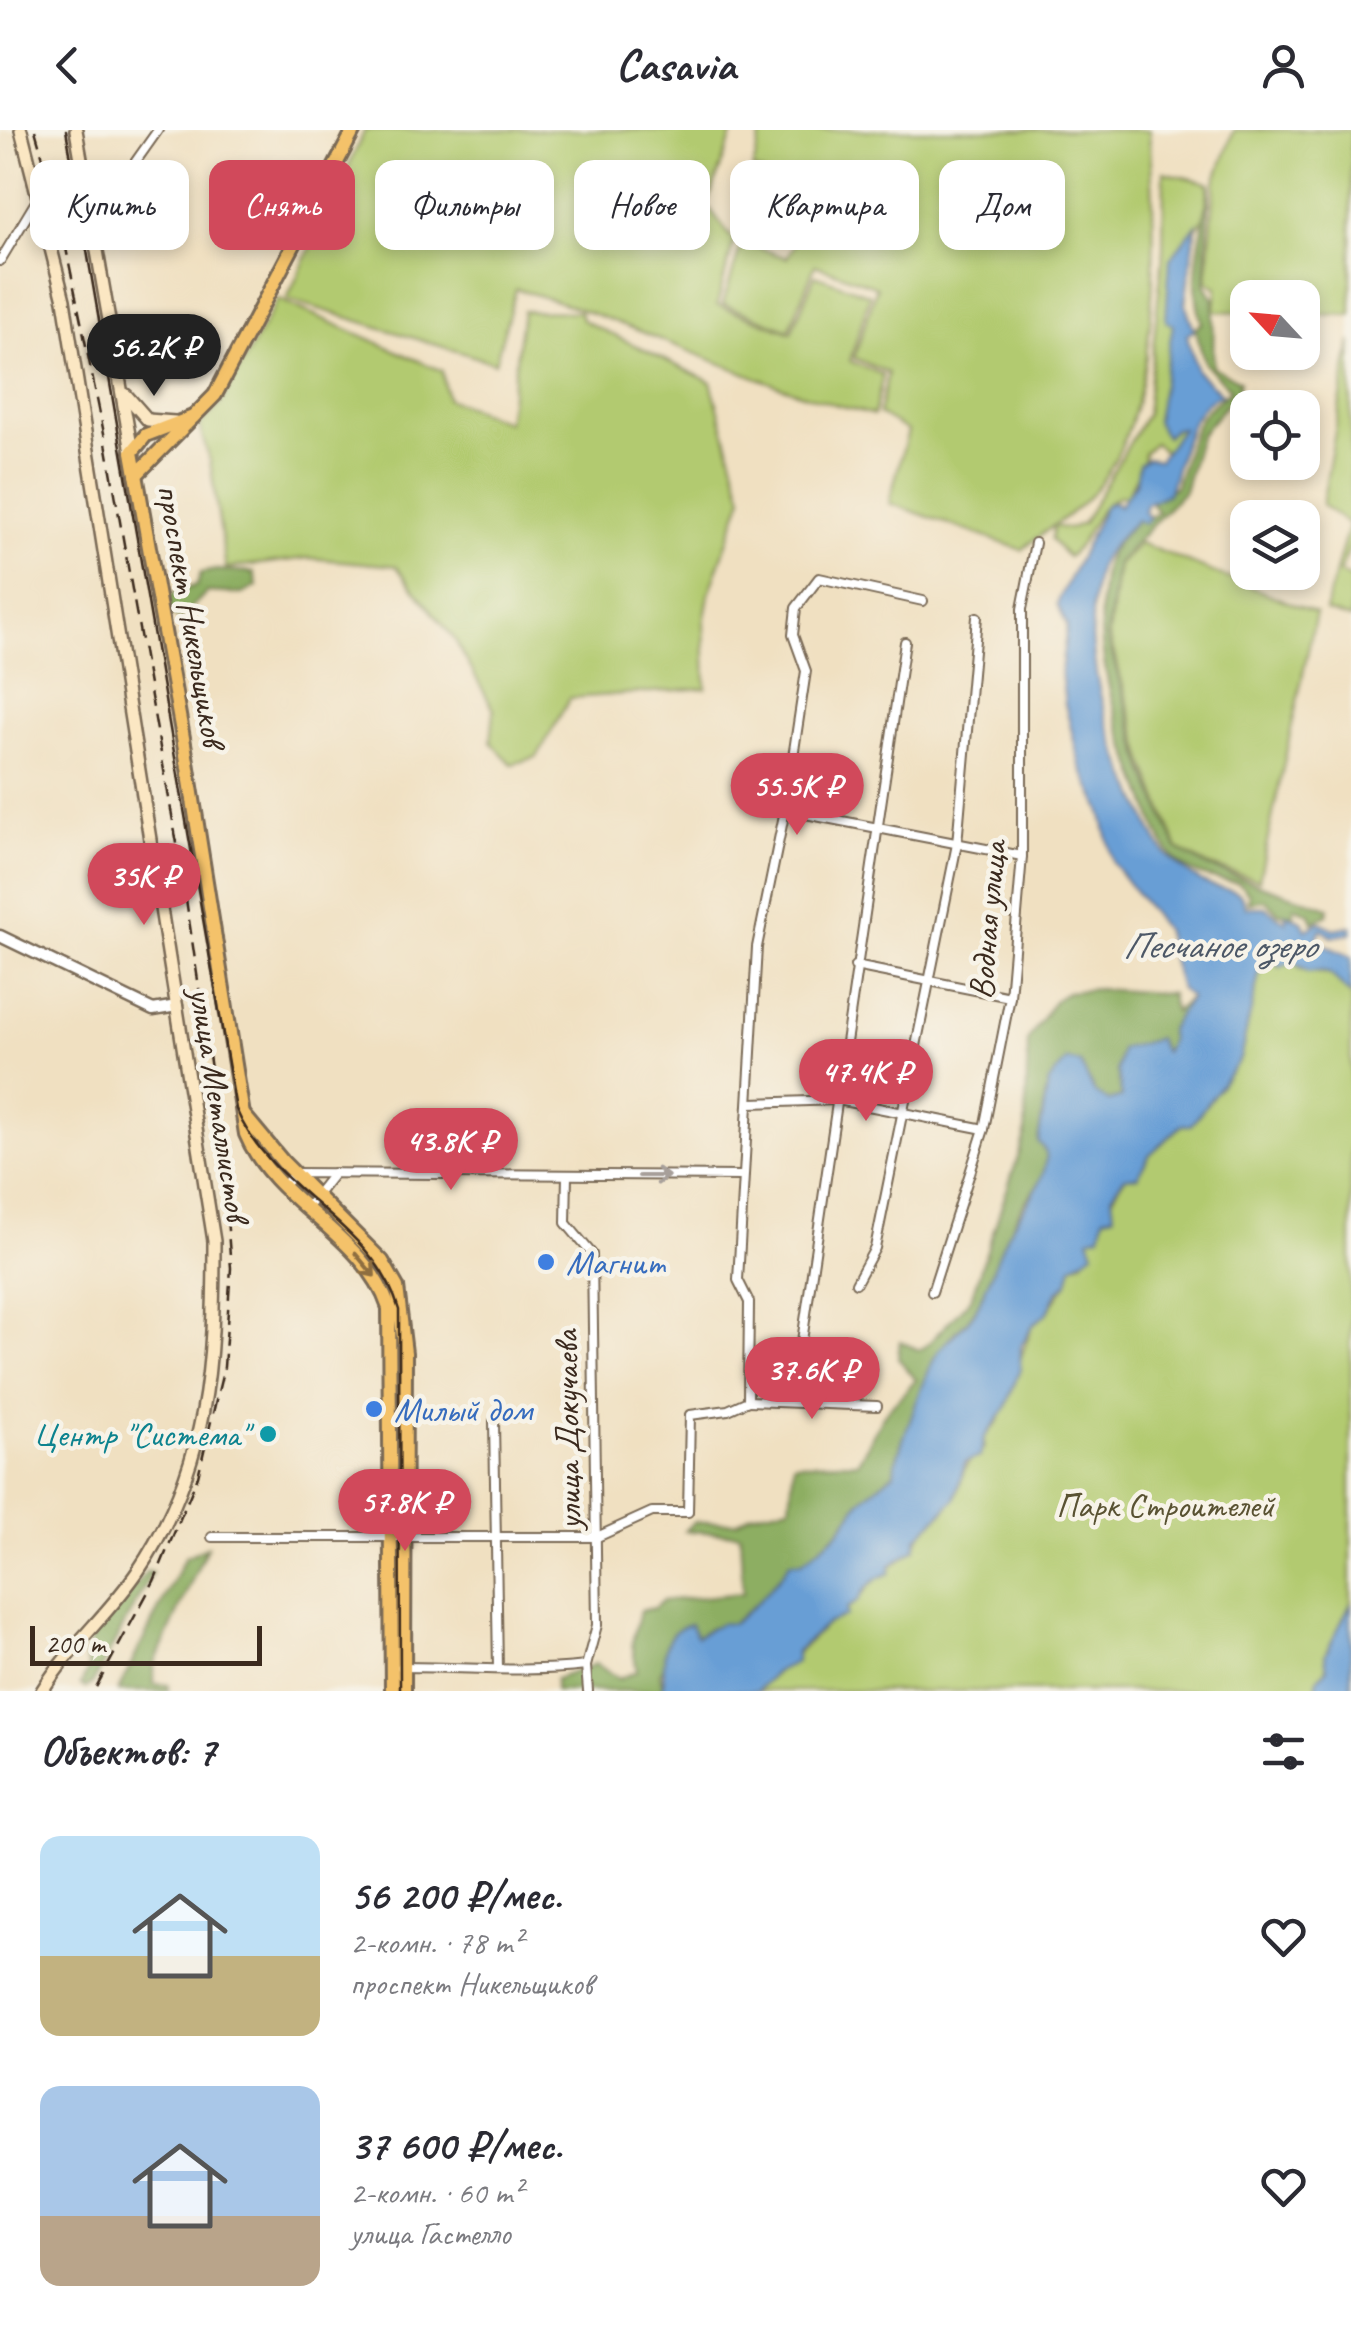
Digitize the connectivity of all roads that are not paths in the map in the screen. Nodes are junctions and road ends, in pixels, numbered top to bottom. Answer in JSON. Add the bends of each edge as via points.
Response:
{"nodes":[{"id":1,"x":21,"y":130,"type":"edge"},
{"id":2,"x":76,"y":130,"type":"edge"},
{"id":3,"x":158,"y":130,"type":"edge"},
{"id":4,"x":354,"y":130,"type":"edge"},
{"id":5,"x":82,"y":160,"type":"edge"},
{"id":6,"x":137,"y":160,"type":"edge"},
{"id":7,"x":30,"y":166,"type":"edge"},
{"id":8,"x":30,"y":211,"type":"edge"},
{"id":9,"x":51,"y":250,"type":"edge"},
{"id":10,"x":98,"y":250,"type":"edge"},
{"id":11,"x":0,"y":260,"type":"edge"},
{"id":12,"x":121,"y":388,"type":"junction"},
{"id":13,"x":190,"y":418,"type":"junction"},
{"id":14,"x":161,"y":445,"type":"junction"},
{"id":15,"x":135,"y":448,"type":"junction"},
{"id":16,"x":136,"y":475,"type":"junction"},
{"id":17,"x":1035,"y":543,"type":"dead end"},
{"id":18,"x":923,"y":601,"type":"dead end"},
{"id":19,"x":977,"y":617,"type":"dead end"},
{"id":20,"x":905,"y":642,"type":"dead end"},
{"id":21,"x":785,"y":810,"type":"junction"},
{"id":22,"x":874,"y":830,"type":"junction"},
{"id":23,"x":957,"y":844,"type":"junction"},
{"id":24,"x":1022,"y":856,"type":"junction"},
{"id":25,"x":0,"y":936,"type":"edge"},
{"id":26,"x":855,"y":966,"type":"junction"},
{"id":27,"x":931,"y":982,"type":"junction"},
{"id":28,"x":1010,"y":997,"type":"junction"},
{"id":29,"x":177,"y":1006,"type":"junction"},
{"id":30,"x":838,"y":1100,"type":"junction"},
{"id":31,"x":750,"y":1104,"type":"junction"},
{"id":32,"x":904,"y":1112,"type":"junction"},
{"id":33,"x":984,"y":1129,"type":"junction"},
{"id":34,"x":334,"y":1173,"type":"junction"},
{"id":35,"x":567,"y":1175,"type":"junction"},
{"id":36,"x":742,"y":1176,"type":"junction"},
{"id":37,"x":290,"y":1178,"type":"junction"},
{"id":38,"x":322,"y":1210,"type":"junction"},
{"id":39,"x":856,"y":1283,"type":"dead end"},
{"id":40,"x":932,"y":1292,"type":"dead end"},
{"id":41,"x":748,"y":1401,"type":"junction"},
{"id":42,"x":793,"y":1402,"type":"junction"},
{"id":43,"x":878,"y":1406,"type":"dead end"},
{"id":44,"x":494,"y":1422,"type":"dead end"},
{"id":45,"x":398,"y":1536,"type":"junction"},
{"id":46,"x":497,"y":1536,"type":"junction"},
{"id":47,"x":212,"y":1537,"type":"dead end"},
{"id":48,"x":597,"y":1537,"type":"junction"},
{"id":49,"x":586,"y":1666,"type":"junction"},
{"id":50,"x":398,"y":1667,"type":"junction"},
{"id":51,"x":498,"y":1669,"type":"junction"},
{"id":52,"x":42,"y":1691,"type":"edge"},
{"id":53,"x":392,"y":1691,"type":"edge"},
{"id":54,"x":404,"y":1691,"type":"edge"},
{"id":55,"x":588,"y":1691,"type":"edge"}],
"edges":[{"from":1,"to":7,"type":"main road","name":"улица Металлистов"},
{"from":2,"to":5,"type":"main road","name":"проспект Никельщиков"},
{"from":3,"to":6,"type":"street"},
{"from":4,"to":13,"type":"main road","via":[[214,395]]},
{"from":8,"to":11,"type":"street"},
{"from":9,"to":29,"type":"main road","name":"улица Металлистов","via":[[97,494]]},
{"from":10,"to":12,"type":"main road","name":"проспект Никельщиков"},
{"from":12,"to":13,"type":"main road","via":[[148,420]]},
{"from":12,"to":15,"type":"main road","name":"проспект Никельщиков"},
{"from":13,"to":14,"type":"main road"},
{"from":13,"to":15,"type":"main road","via":[[146,435]]},
{"from":14,"to":15,"type":"main road"},
{"from":14,"to":16,"type":"main road"},
{"from":15,"to":16,"type":"main road","name":"проспект Никельщиков"},
{"from":16,"to":37,"type":"main road","name":"проспект Никельщиков","via":[[241,1111],[251,1146]]},
{"from":17,"to":24,"type":"street","name":"Водная улица","via":[[1022,609]]},
{"from":18,"to":21,"type":"street","via":[[819,578],[796,608],[793,634],[806,671]]},
{"from":19,"to":23,"type":"street"},
{"from":20,"to":22,"type":"street"},
{"from":21,"to":22,"type":"street"},
{"from":21,"to":31,"type":"street","via":[[757,947]]},
{"from":22,"to":23,"type":"street"},
{"from":22,"to":26,"type":"street"},
{"from":23,"to":24,"type":"street"},
{"from":23,"to":27,"type":"street"},
{"from":24,"to":28,"type":"street","name":"Водная улица"},
{"from":25,"to":29,"type":"street","via":[[153,1010]]},
{"from":26,"to":27,"type":"street"},
{"from":26,"to":30,"type":"street"},
{"from":27,"to":28,"type":"street"},
{"from":27,"to":32,"type":"street"},
{"from":28,"to":33,"type":"street","name":"Водная улица"},
{"from":29,"to":52,"type":"main road","name":"улица Металлистов","via":[[214,1241],[209,1393],[189,1464],[155,1541],[120,1596]]},
{"from":30,"to":31,"type":"street"},
{"from":30,"to":32,"type":"street"},
{"from":30,"to":42,"type":"street"},
{"from":31,"to":36,"type":"street"},
{"from":32,"to":33,"type":"street"},
{"from":32,"to":39,"type":"street","via":[[875,1248]]},
{"from":33,"to":40,"type":"street","name":"Водная улица"},
{"from":34,"to":35,"type":"street"},
{"from":34,"to":37,"type":"street"},
{"from":34,"to":38,"type":"street"},
{"from":35,"to":36,"type":"street","one_way":true},
{"from":35,"to":48,"type":"street","name":"улица Докучаева","via":[[566,1223],[592,1254]]},
{"from":36,"to":41,"type":"street","via":[[738,1280],[749,1302]]},
{"from":37,"to":38,"type":"main road","name":"проспект Никельщиков"},
{"from":38,"to":45,"type":"main road","name":"проспект Никельщиков","via":[[372,1272],[389,1308],[398,1353]]},
{"from":41,"to":42,"type":"street"},
{"from":41,"to":48,"type":"street","via":[[690,1414],[688,1512],[652,1512]]},
{"from":42,"to":43,"type":"street"},
{"from":44,"to":46,"type":"street"},
{"from":45,"to":46,"type":"street"},
{"from":45,"to":47,"type":"street"},
{"from":45,"to":50,"type":"main road","name":"проспект Никельщиков"},
{"from":46,"to":48,"type":"street"},
{"from":46,"to":51,"type":"street"},
{"from":48,"to":49,"type":"street","name":"улица Докучаева","via":[[596,1640]]},
{"from":49,"to":51,"type":"street"},
{"from":49,"to":55,"type":"street","name":"улица Докучаева"},
{"from":50,"to":51,"type":"street"},
{"from":50,"to":53,"type":"main road"},
{"from":50,"to":54,"type":"main road"}]}
